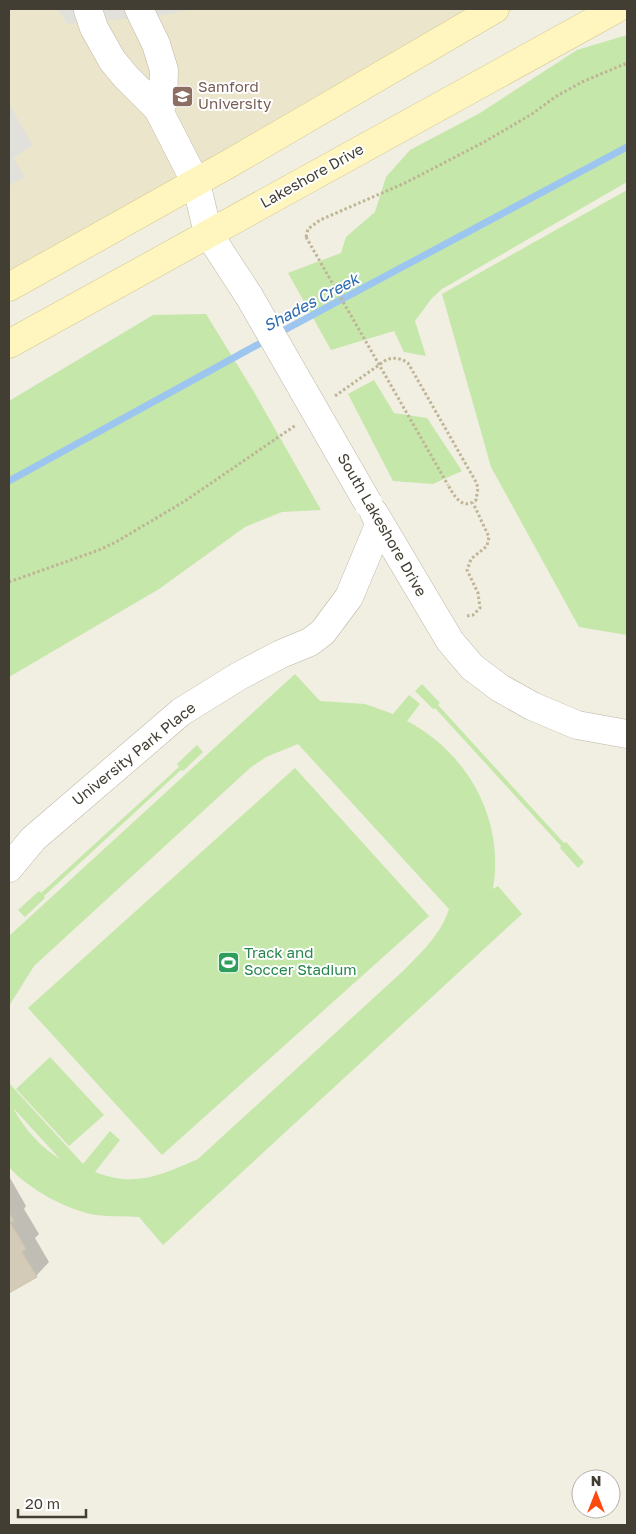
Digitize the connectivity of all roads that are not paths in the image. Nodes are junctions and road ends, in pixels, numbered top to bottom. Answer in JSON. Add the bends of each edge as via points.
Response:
{"nodes":[{"id":1,"x":88,"y":9,"type":"edge"},
{"id":2,"x":139,"y":9,"type":"edge"},
{"id":3,"x":495,"y":9,"type":"edge"},
{"id":4,"x":616,"y":9,"type":"edge"},
{"id":5,"x":158,"y":109,"type":"junction"},
{"id":6,"x":196,"y":183,"type":"junction"},
{"id":7,"x":208,"y":233,"type":"junction"},
{"id":8,"x":9,"y":287,"type":"edge"},
{"id":9,"x":9,"y":344,"type":"edge"},
{"id":10,"x":374,"y":513,"type":"junction"},
{"id":11,"x":627,"y":734,"type":"edge"},
{"id":12,"x":9,"y":868,"type":"edge"}],
"edges":[{"from":1,"to":5,"type":"street","name":"South Lakeshore Drive","via":[[94,28],[112,60]]},
{"from":2,"to":5,"type":"street","via":[[164,70],[162,102]]},
{"from":3,"to":6,"type":"main road"},
{"from":4,"to":7,"type":"main road","name":"Lakeshore Drive"},
{"from":5,"to":6,"type":"street","name":"South Lakeshore Drive"},
{"from":6,"to":7,"type":"street","name":"South Lakeshore Drive"},
{"from":6,"to":8,"type":"main road"},
{"from":7,"to":9,"type":"main road","name":"Lakeshore Drive"},
{"from":7,"to":10,"type":"street","name":"South Lakeshore Drive","bridge":true,"via":[[249,296]]},
{"from":10,"to":11,"type":"street","name":"South Lakeshore Drive","via":[[450,641],[472,667],[532,706],[578,725]]},
{"from":10,"to":12,"type":"street","name":"University Park Place","via":[[349,597],[323,632],[310,642],[239,676],[181,712],[33,839]]}]}
